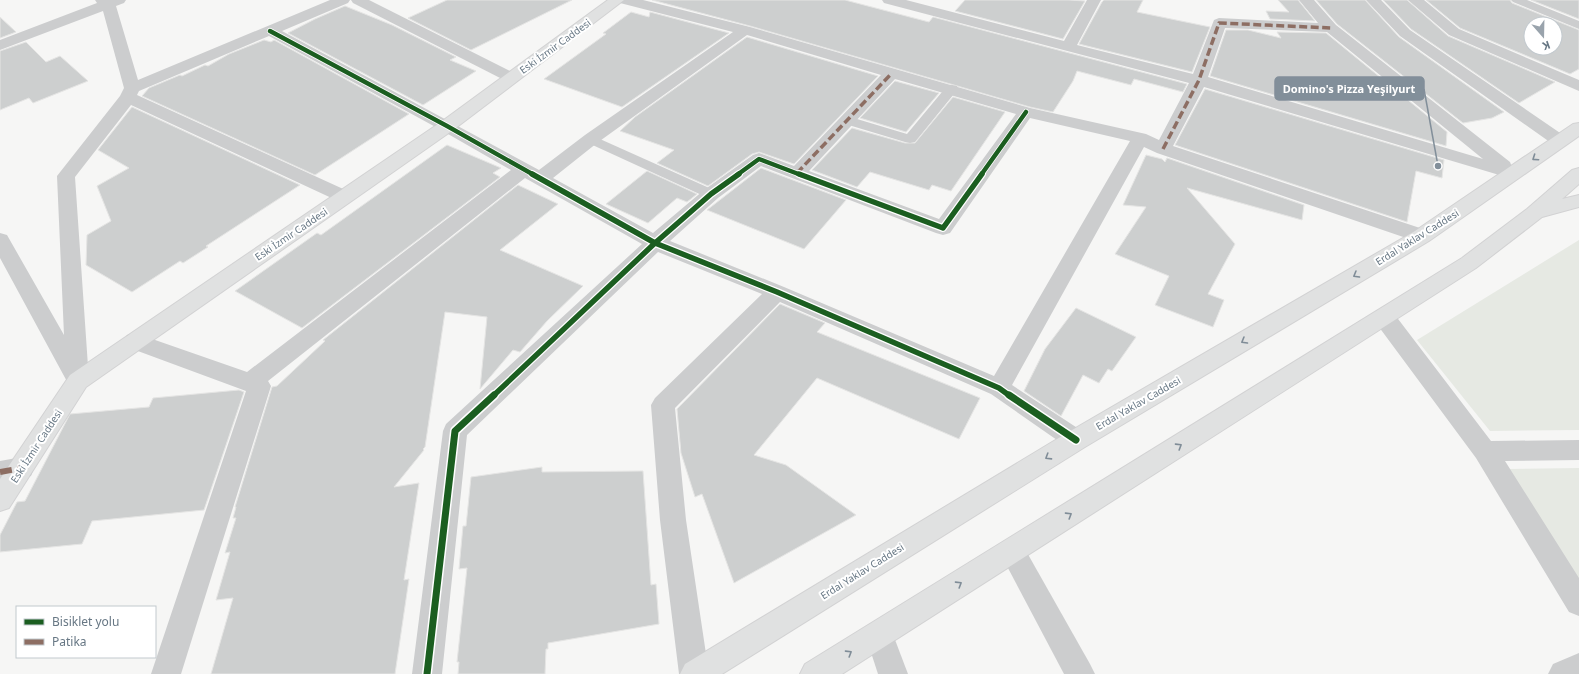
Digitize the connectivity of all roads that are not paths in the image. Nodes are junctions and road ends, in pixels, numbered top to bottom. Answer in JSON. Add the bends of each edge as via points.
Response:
{"nodes":[{"id":1,"x":344,"y":0,"type":"edge"},
{"id":2,"x":358,"y":0,"type":"edge"},
{"id":3,"x":617,"y":0,"type":"edge"},
{"id":4,"x":625,"y":0,"type":"edge"},
{"id":5,"x":889,"y":0,"type":"edge"},
{"id":6,"x":1094,"y":0,"type":"edge"},
{"id":7,"x":1306,"y":0,"type":"edge"},
{"id":8,"x":1373,"y":0,"type":"edge"},
{"id":9,"x":1415,"y":0,"type":"edge"},
{"id":10,"x":1517,"y":0,"type":"edge"},
{"id":11,"x":110,"y":1,"type":"edge"},
{"id":12,"x":1579,"y":25,"type":"edge"},
{"id":13,"x":1331,"y":28,"type":"junction"},
{"id":14,"x":745,"y":30,"type":"junction"},
{"id":15,"x":270,"y":31,"type":"junction"},
{"id":16,"x":0,"y":45,"type":"edge"},
{"id":17,"x":1068,"y":47,"type":"junction"},
{"id":18,"x":892,"y":73,"type":"junction"},
{"id":19,"x":512,"y":78,"type":"junction"},
{"id":20,"x":1199,"y":80,"type":"junction"},
{"id":21,"x":1579,"y":86,"type":"edge"},
{"id":22,"x":952,"y":89,"type":"junction"},
{"id":23,"x":130,"y":92,"type":"junction"},
{"id":24,"x":1026,"y":112,"type":"junction"},
{"id":25,"x":847,"y":120,"type":"junction"},
{"id":26,"x":447,"y":126,"type":"junction"},
{"id":27,"x":1579,"y":128,"type":"edge"},
{"id":28,"x":1140,"y":138,"type":"junction"},
{"id":29,"x":591,"y":139,"type":"junction"},
{"id":30,"x":1560,"y":141,"type":"junction"},
{"id":31,"x":1163,"y":149,"type":"junction"},
{"id":32,"x":797,"y":172,"type":"junction"},
{"id":33,"x":1512,"y":173,"type":"junction"},
{"id":34,"x":531,"y":174,"type":"junction"},
{"id":35,"x":1579,"y":174,"type":"edge"},
{"id":36,"x":712,"y":194,"type":"junction"},
{"id":37,"x":345,"y":197,"type":"junction"},
{"id":38,"x":1579,"y":201,"type":"edge"},
{"id":39,"x":1534,"y":213,"type":"junction"},
{"id":40,"x":1422,"y":236,"type":"junction"},
{"id":41,"x":0,"y":240,"type":"edge"},
{"id":42,"x":655,"y":243,"type":"junction"},
{"id":43,"x":777,"y":292,"type":"junction"},
{"id":44,"x":1384,"y":317,"type":"junction"},
{"id":45,"x":135,"y":341,"type":"junction"},
{"id":46,"x":78,"y":381,"type":"junction"},
{"id":47,"x":250,"y":383,"type":"junction"},
{"id":48,"x":999,"y":388,"type":"junction"},
{"id":49,"x":1076,"y":440,"type":"junction"},
{"id":50,"x":1579,"y":450,"type":"edge"},
{"id":51,"x":1485,"y":451,"type":"junction"},
{"id":52,"x":11,"y":470,"type":"edge"},
{"id":53,"x":0,"y":500,"type":"edge"},
{"id":54,"x":1012,"y":550,"type":"junction"},
{"id":55,"x":1579,"y":603,"type":"edge"},
{"id":56,"x":879,"y":634,"type":"junction"},
{"id":57,"x":1579,"y":668,"type":"edge"},
{"id":58,"x":166,"y":674,"type":"edge"},
{"id":59,"x":427,"y":674,"type":"edge"},
{"id":60,"x":695,"y":674,"type":"edge"},
{"id":61,"x":816,"y":674,"type":"edge"},
{"id":62,"x":893,"y":674,"type":"edge"},
{"id":63,"x":1080,"y":674,"type":"edge"},
{"id":64,"x":1563,"y":674,"type":"edge"}],
"edges":[{"from":1,"to":15,"type":"street"},
{"from":2,"to":19,"type":"street"},
{"from":3,"to":19,"type":"main road","name":"Eski İzmir Caddesi"},
{"from":4,"to":14,"type":"street"},
{"from":5,"to":17,"type":"street"},
{"from":6,"to":17,"type":"street"},
{"from":7,"to":13,"type":"street"},
{"from":8,"to":30,"type":"street","via":[[1405,33]]},
{"from":9,"to":21,"type":"street","via":[[1454,32]]},
{"from":10,"to":12,"type":"lane"},
{"from":11,"to":16,"type":"street"},
{"from":11,"to":23,"type":"street"},
{"from":13,"to":20,"type":"street","via":[[1219,23]]},
{"from":13,"to":33,"type":"street"},
{"from":14,"to":18,"type":"street"},
{"from":14,"to":29,"type":"street"},
{"from":15,"to":23,"type":"street"},
{"from":15,"to":26,"type":"street"},
{"from":17,"to":20,"type":"street"},
{"from":18,"to":22,"type":"street"},
{"from":18,"to":25,"type":"street"},
{"from":19,"to":26,"type":"main road","name":"Eski İzmir Caddesi"},
{"from":20,"to":31,"type":"street"},
{"from":20,"to":33,"type":"street"},
{"from":22,"to":24,"type":"street"},
{"from":22,"to":25,"type":"lane","via":[[910,139]]},
{"from":23,"to":37,"type":"street"},
{"from":23,"to":46,"type":"street","via":[[66,176]]},
{"from":24,"to":28,"type":"street"},
{"from":24,"to":32,"type":"street","via":[[943,228]]},
{"from":25,"to":32,"type":"street"},
{"from":26,"to":34,"type":"street"},
{"from":26,"to":37,"type":"main road","name":"Eski İzmir Caddesi"},
{"from":27,"to":30,"type":"main road","name":"Erdal Yaklav Caddesi"},
{"from":28,"to":31,"type":"street"},
{"from":28,"to":48,"type":"street"},
{"from":29,"to":34,"type":"street"},
{"from":29,"to":36,"type":"lane"},
{"from":30,"to":33,"type":"main road","name":"Erdal Yaklav Caddesi","one_way":true},
{"from":31,"to":40,"type":"street"},
{"from":32,"to":36,"type":"street","via":[[759,159]]},
{"from":33,"to":40,"type":"main road","name":"Erdal Yaklav Caddesi"},
{"from":34,"to":42,"type":"street"},
{"from":34,"to":47,"type":"street"},
{"from":35,"to":39,"type":"main road"},
{"from":36,"to":42,"type":"street"},
{"from":37,"to":45,"type":"main road","name":"Eski İzmir Caddesi"},
{"from":38,"to":39,"type":"main road"},
{"from":39,"to":44,"type":"main road","via":[[1469,263]]},
{"from":40,"to":49,"type":"main road","name":"Erdal Yaklav Caddesi","one_way":true},
{"from":41,"to":46,"type":"street"},
{"from":42,"to":43,"type":"street"},
{"from":42,"to":59,"type":"street","via":[[455,430]]},
{"from":43,"to":48,"type":"street"},
{"from":43,"to":60,"type":"street","via":[[663,405],[673,520]]},
{"from":44,"to":51,"type":"street"},
{"from":54,"to":44,"type":"main road","one_way":true},
{"from":45,"to":46,"type":"main road","name":"Eski İzmir Caddesi"},
{"from":45,"to":47,"type":"street"},
{"from":46,"to":52,"type":"main road","name":"Eski İzmir Caddesi"},
{"from":47,"to":58,"type":"street","via":[[259,386]]},
{"from":48,"to":49,"type":"street"},
{"from":49,"to":60,"type":"main road","name":"Erdal Yaklav Caddesi","one_way":true},
{"from":50,"to":51,"type":"street"},
{"from":51,"to":55,"type":"street"},
{"from":52,"to":53,"type":"main road","name":"Eski İzmir Caddesi"},
{"from":56,"to":54,"type":"main road","one_way":true},
{"from":54,"to":63,"type":"street"},
{"from":61,"to":56,"type":"main road","one_way":true},
{"from":56,"to":62,"type":"street"},
{"from":57,"to":64,"type":"street"}]}
